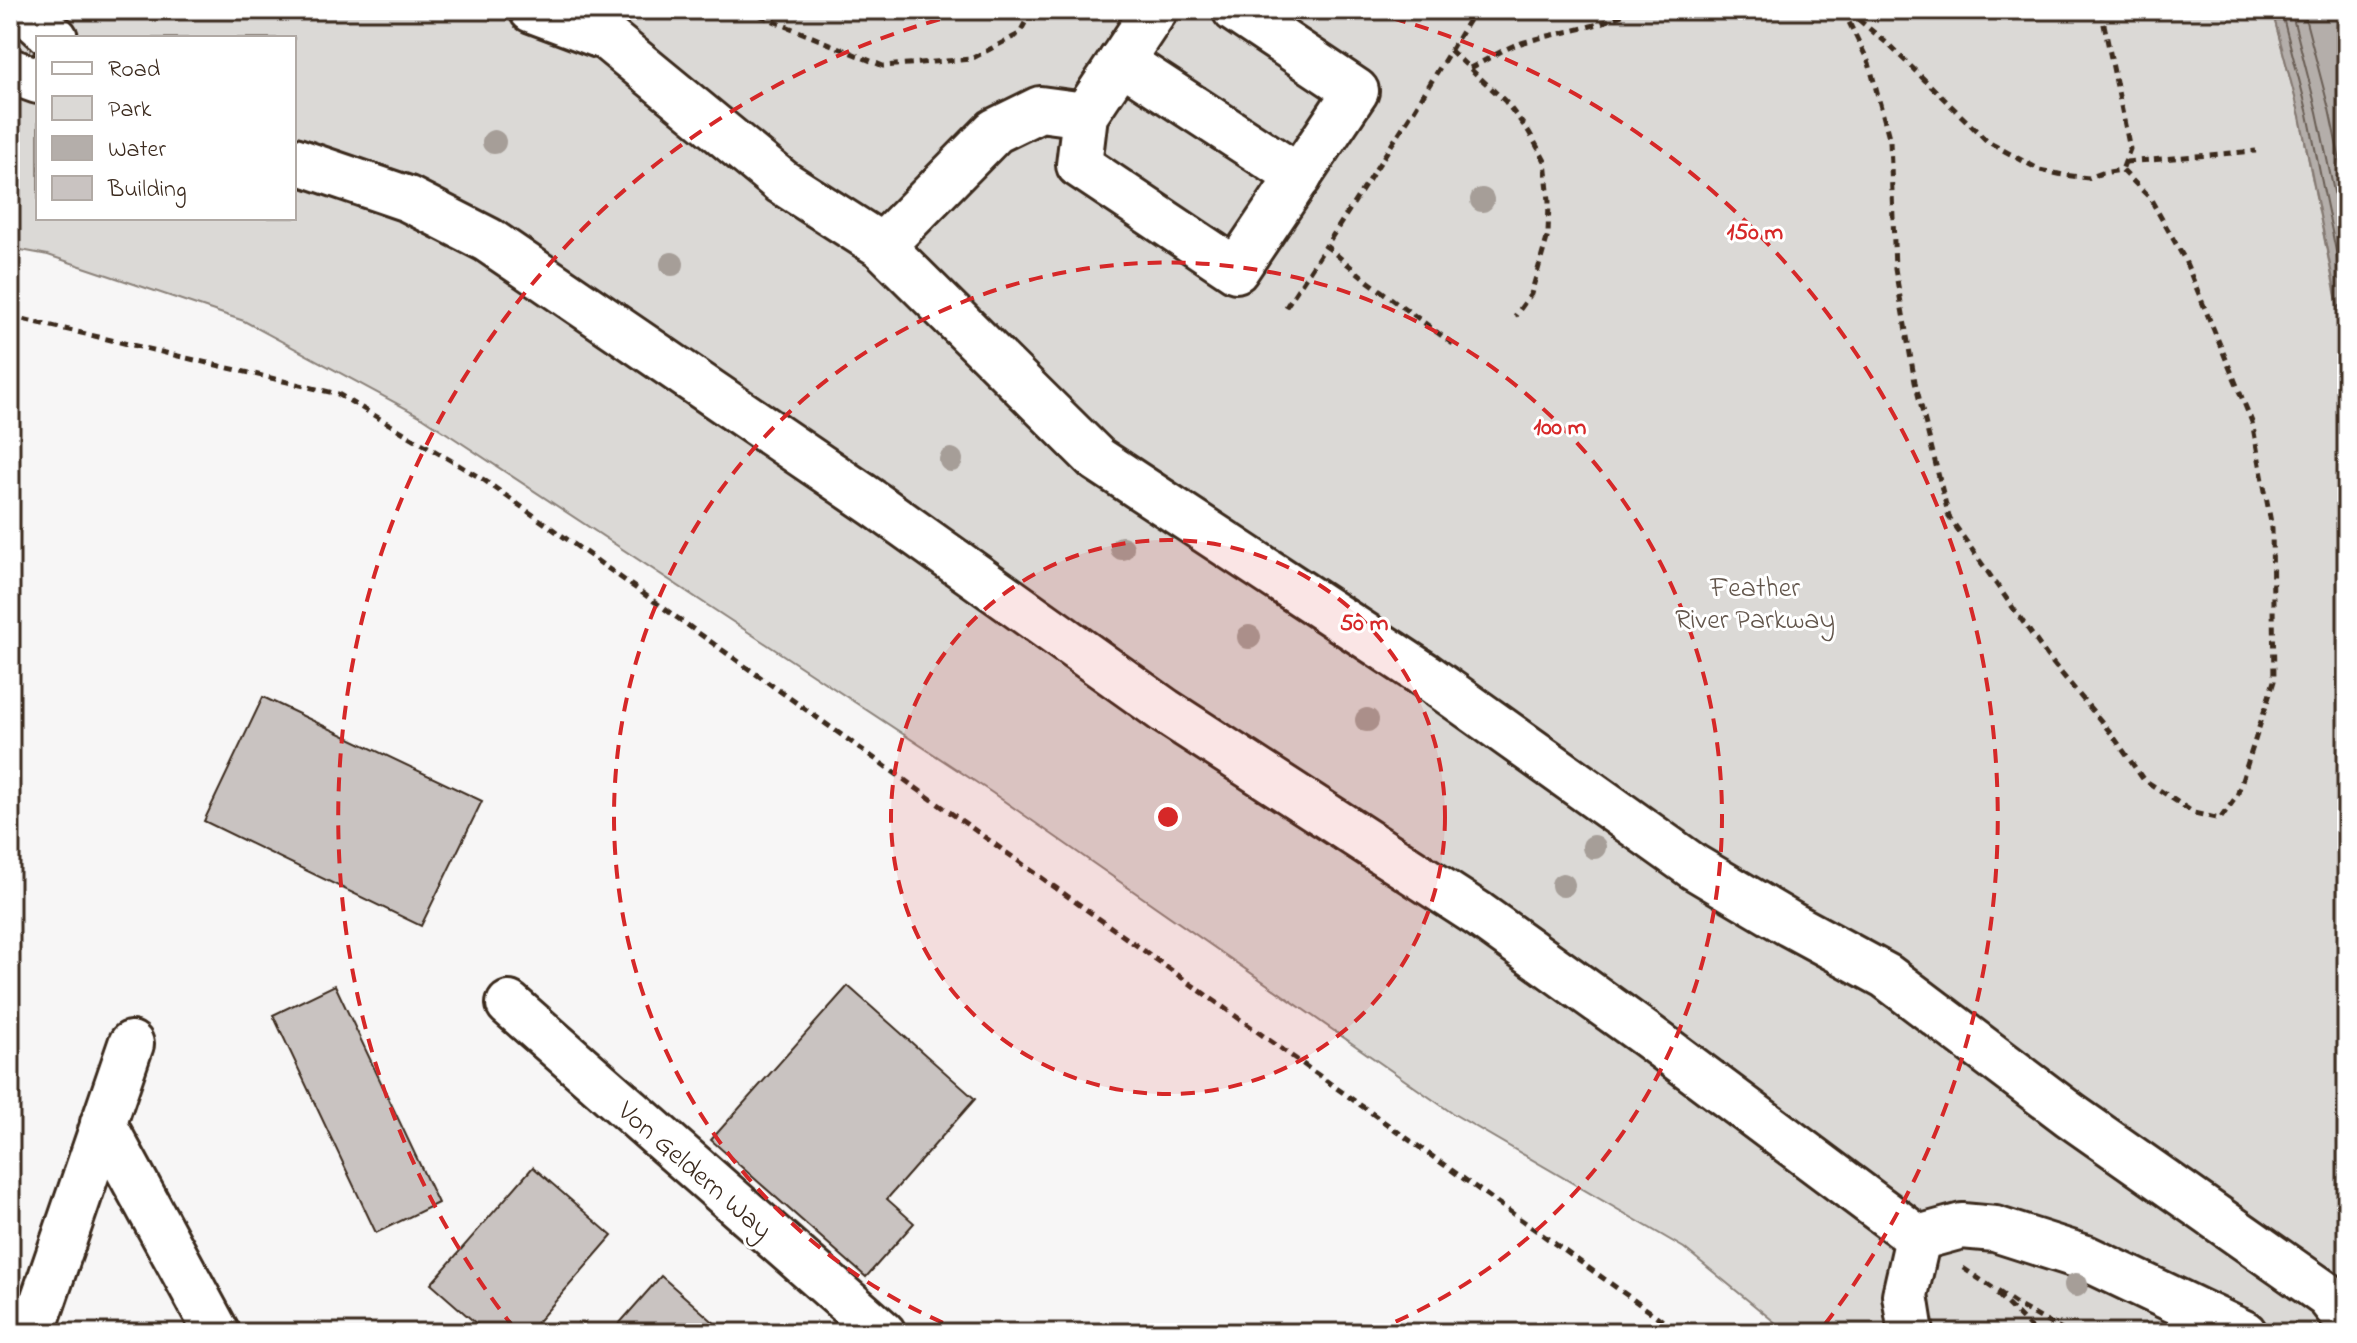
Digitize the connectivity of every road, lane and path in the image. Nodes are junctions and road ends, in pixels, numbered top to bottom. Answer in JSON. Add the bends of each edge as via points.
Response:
{"nodes":[{"id":1,"x":24,"y":10,"type":"edge"},
{"id":2,"x":532,"y":10,"type":"edge"},
{"id":3,"x":747,"y":10,"type":"edge"},
{"id":4,"x":1032,"y":10,"type":"edge"},
{"id":5,"x":1155,"y":10,"type":"edge"},
{"id":6,"x":1235,"y":10,"type":"edge"},
{"id":7,"x":1475,"y":10,"type":"edge"},
{"id":8,"x":1632,"y":10,"type":"edge"},
{"id":9,"x":1845,"y":10,"type":"edge"},
{"id":10,"x":2101,"y":10,"type":"edge"},
{"id":11,"x":53,"y":36,"type":"edge"},
{"id":12,"x":1450,"y":50,"type":"junction"},
{"id":13,"x":1121,"y":61,"type":"junction"},
{"id":14,"x":1470,"y":68,"type":"junction"},
{"id":15,"x":10,"y":71,"type":"edge"},
{"id":16,"x":36,"y":80,"type":"edge"},
{"id":17,"x":1085,"y":115,"type":"junction"},
{"id":18,"x":2256,"y":151,"type":"dead end"},
{"id":19,"x":296,"y":161,"type":"edge"},
{"id":20,"x":2126,"y":162,"type":"junction"},
{"id":21,"x":2122,"y":170,"type":"junction"},
{"id":22,"x":1299,"y":177,"type":"junction"},
{"id":23,"x":882,"y":246,"type":"junction"},
{"id":24,"x":1326,"y":246,"type":"junction"},
{"id":25,"x":1286,"y":307,"type":"dead end"},
{"id":26,"x":10,"y":316,"type":"edge"},
{"id":27,"x":1515,"y":316,"type":"dead end"},
{"id":28,"x":1453,"y":344,"type":"dead end"},
{"id":29,"x":509,"y":1004,"type":"dead end"},
{"id":30,"x":131,"y":1044,"type":"dead end"},
{"id":31,"x":103,"y":1123,"type":"junction"},
{"id":32,"x":1918,"y":1238,"type":"junction"},
{"id":33,"x":2347,"y":1320,"type":"edge"},
{"id":34,"x":32,"y":1333,"type":"edge"},
{"id":35,"x":217,"y":1333,"type":"edge"},
{"id":36,"x":883,"y":1333,"type":"edge"},
{"id":37,"x":1680,"y":1333,"type":"edge"},
{"id":38,"x":1911,"y":1333,"type":"edge"},
{"id":39,"x":2036,"y":1333,"type":"edge"},
{"id":40,"x":2067,"y":1333,"type":"edge"},
{"id":41,"x":2244,"y":1333,"type":"edge"}],
"edges":[{"from":1,"to":11,"type":"street"},
{"from":2,"to":23,"type":"street","via":[[607,38],[782,182]]},
{"from":3,"to":4,"type":"path","via":[[883,66],[971,59],[1019,34]]},
{"from":5,"to":13,"type":"street"},
{"from":6,"to":22,"type":"street","via":[[1356,91]]},
{"from":7,"to":12,"type":"path"},
{"from":8,"to":14,"type":"path","via":[[1515,45]]},
{"from":9,"to":21,"type":"path","via":[[1889,45],[1988,142],[2040,170],[2063,175],[2089,178]]},
{"from":9,"to":21,"type":"path","via":[[1869,63],[1890,141],[1895,269],[1915,382],[1949,517],[2143,779],[2194,813],[2220,819],[2237,796],[2274,681],[2272,528],[2252,422],[2184,258],[2150,198]]},
{"from":10,"to":20,"type":"path","via":[[2130,149]]},
{"from":12,"to":14,"type":"path"},
{"from":12,"to":24,"type":"path"},
{"from":13,"to":17,"type":"street"},
{"from":13,"to":22,"type":"street"},
{"from":14,"to":27,"type":"path","via":[[1505,101],[1545,161],[1548,235],[1531,294]]},
{"from":15,"to":16,"type":"street"},
{"from":17,"to":22,"type":"street","via":[[1079,165],[1236,270]]},
{"from":17,"to":23,"type":"street","via":[[1040,109],[995,131]]},
{"from":18,"to":20,"type":"path"},
{"from":19,"to":32,"type":"street","via":[[408,199],[488,240],[876,505],[1165,711],[1478,914]]},
{"from":20,"to":21,"type":"path"},
{"from":23,"to":33,"type":"street","via":[[1097,459],[1425,675],[1694,867],[1886,976],[2070,1115],[2328,1296]]},
{"from":24,"to":25,"type":"path"},
{"from":24,"to":28,"type":"path"},
{"from":26,"to":37,"type":"path","via":[[338,394],[484,480]]},
{"from":29,"to":36,"type":"street","name":"Von Geldern Way"},
{"from":30,"to":31,"type":"street"},
{"from":31,"to":34,"type":"street"},
{"from":31,"to":35,"type":"street"},
{"from":32,"to":38,"type":"street","via":[[1905,1295]]},
{"from":32,"to":41,"type":"street","via":[[1962,1226],[1995,1229],[2086,1258]]},
{"from":39,"to":40,"type":"path","via":[[1986,1283]]}]}
